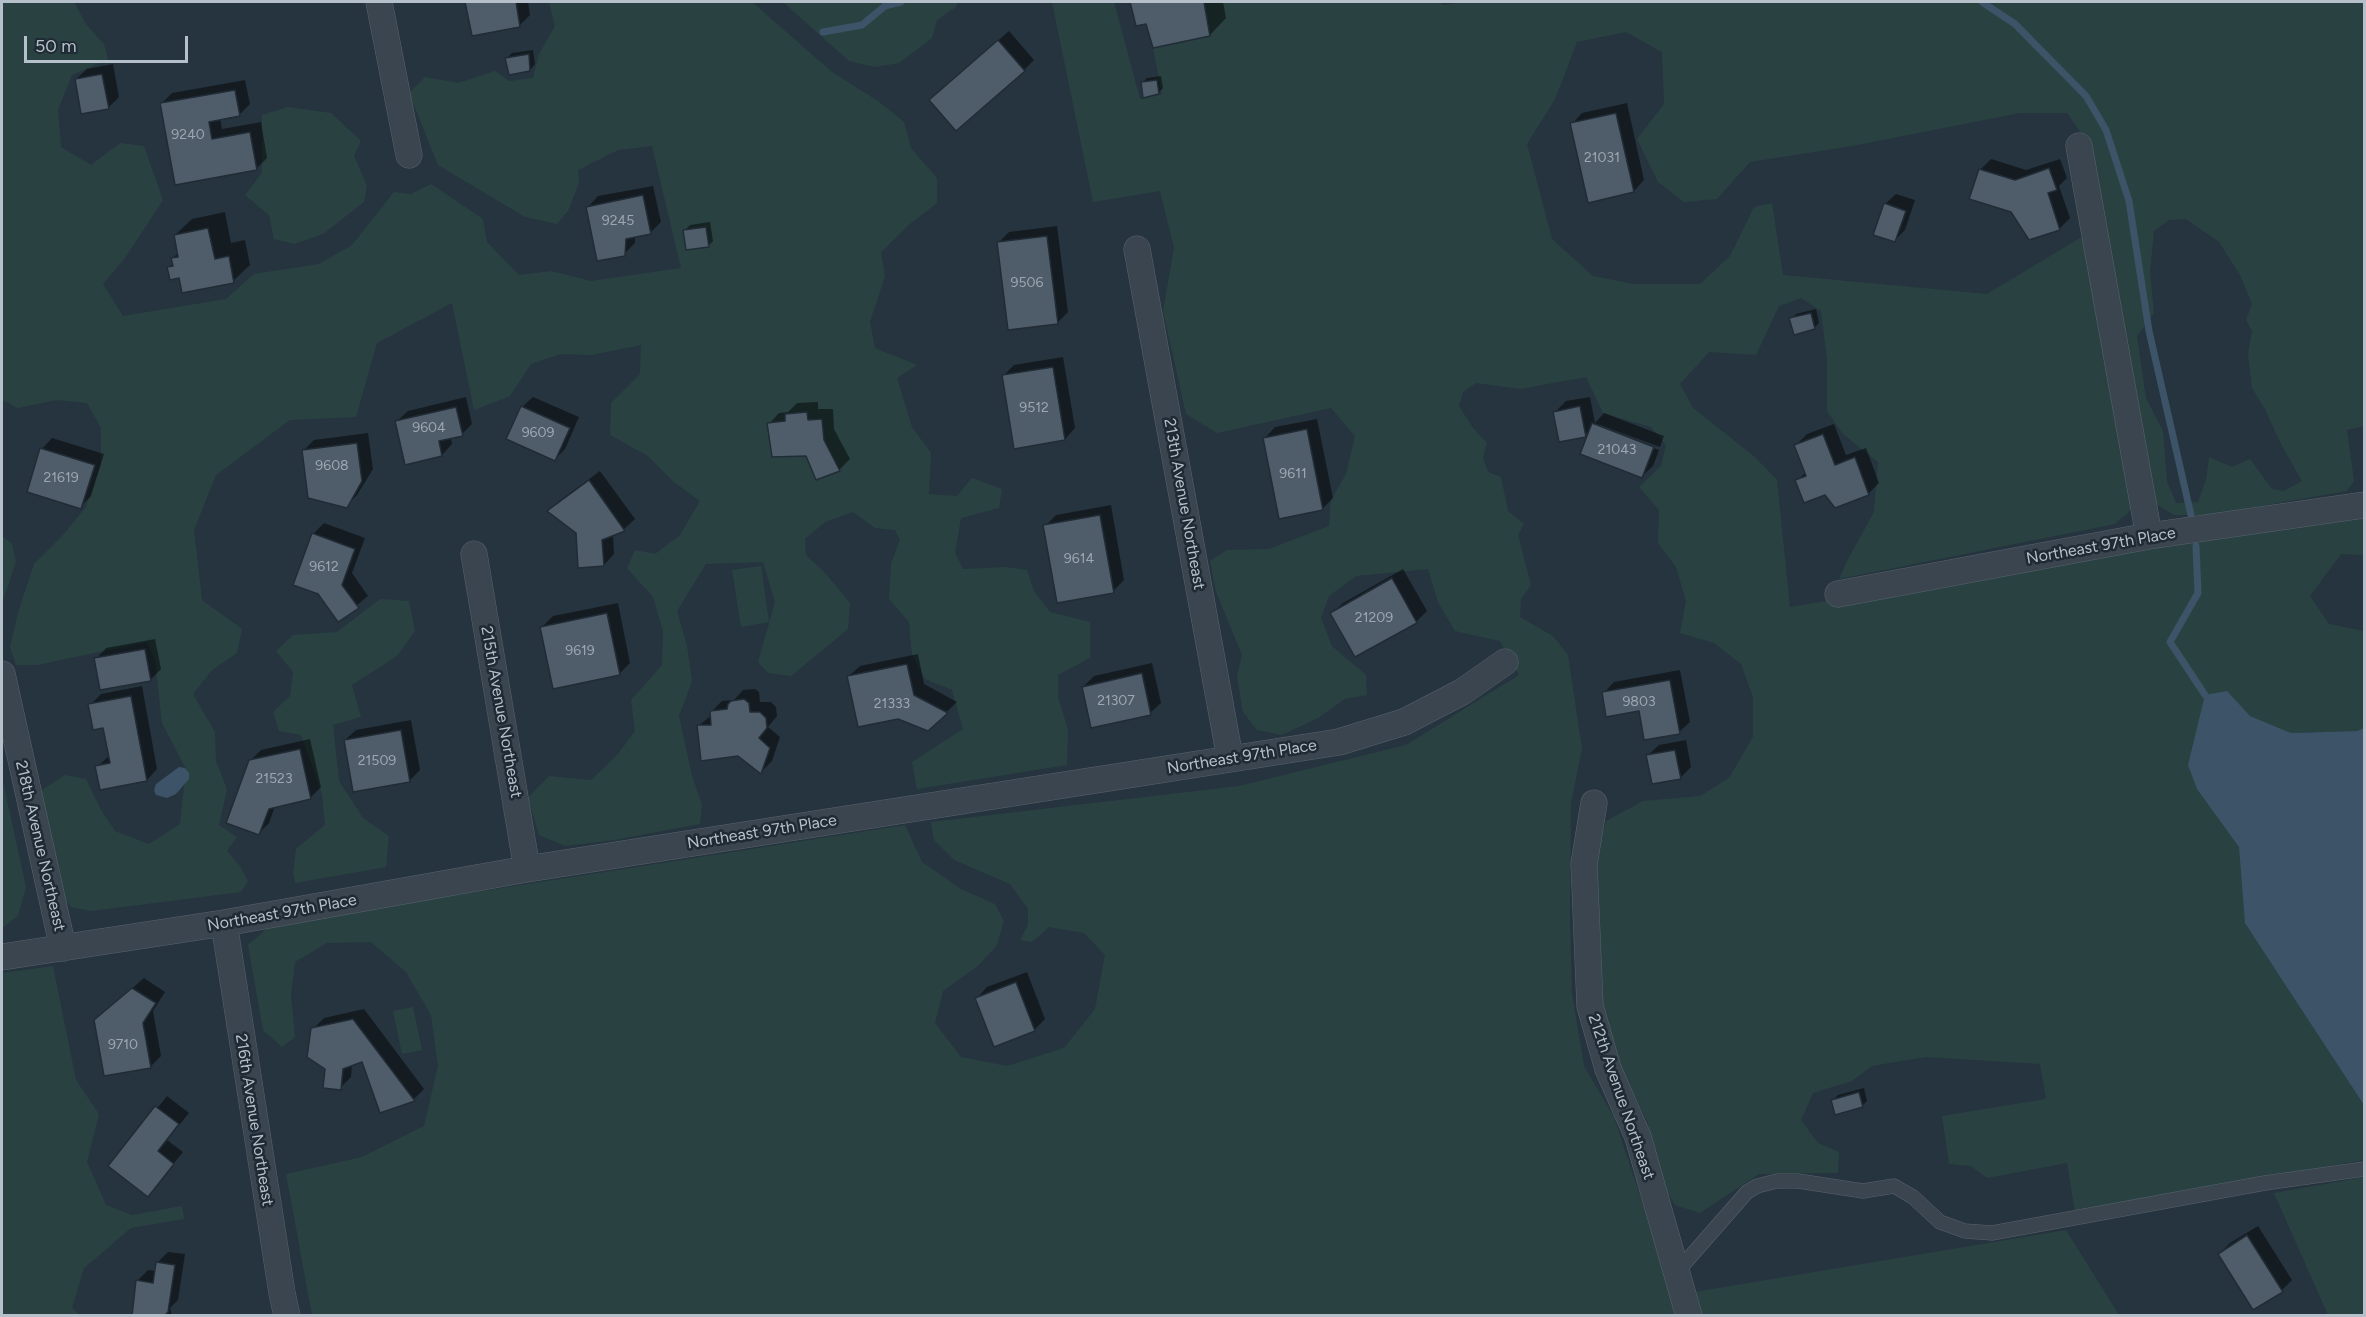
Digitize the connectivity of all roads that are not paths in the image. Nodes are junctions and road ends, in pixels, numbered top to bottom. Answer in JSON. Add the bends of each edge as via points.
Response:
{"nodes":[{"id":1,"x":379,"y":2,"type":"edge"},
{"id":2,"x":2079,"y":146,"type":"dead end"},
{"id":3,"x":409,"y":155,"type":"dead end"},
{"id":4,"x":1137,"y":249,"type":"dead end"},
{"id":5,"x":2364,"y":505,"type":"edge"},
{"id":6,"x":2149,"y":536,"type":"junction"},
{"id":7,"x":474,"y":554,"type":"dead end"},
{"id":8,"x":1838,"y":594,"type":"dead end"},
{"id":9,"x":1505,"y":662,"type":"dead end"},
{"id":10,"x":2,"y":674,"type":"edge"},
{"id":11,"x":1230,"y":758,"type":"junction"},
{"id":12,"x":1594,"y":803,"type":"dead end"},
{"id":13,"x":527,"y":869,"type":"junction"},
{"id":14,"x":224,"y":923,"type":"junction"},
{"id":15,"x":63,"y":948,"type":"junction"},
{"id":16,"x":2,"y":957,"type":"edge"},
{"id":17,"x":2364,"y":1168,"type":"edge"},
{"id":18,"x":1676,"y":1273,"type":"junction"},
{"id":19,"x":287,"y":1316,"type":"edge"},
{"id":20,"x":1689,"y":1316,"type":"edge"}],
"edges":[{"from":1,"to":3,"type":"street"},
{"from":2,"to":6,"type":"street"},
{"from":4,"to":11,"type":"street","name":"213th Avenue Northeast"},
{"from":5,"to":6,"type":"street","name":"Northeast 97th Place"},
{"from":6,"to":8,"type":"street","name":"Northeast 97th Place"},
{"from":7,"to":13,"type":"street","name":"215th Avenue Northeast"},
{"from":9,"to":11,"type":"street","name":"Northeast 97th Place","via":[[1462,692],[1404,722],[1339,742]]},
{"from":10,"to":15,"type":"street","name":"218th Avenue Northeast"},
{"from":11,"to":13,"type":"street","name":"Northeast 97th Place"},
{"from":12,"to":18,"type":"street","name":"212th Avenue Northeast","via":[[1584,864],[1590,1006],[1608,1069],[1638,1137]]},
{"from":13,"to":14,"type":"street","name":"Northeast 97th Place"},
{"from":14,"to":15,"type":"street","name":"Northeast 97th Place"},
{"from":14,"to":19,"type":"street","name":"216th Avenue Northeast"},
{"from":15,"to":16,"type":"street","name":"Northeast 97th Place"},
{"from":17,"to":18,"type":"lane","via":[[1992,1233],[1965,1231],[1940,1222],[1913,1197],[1894,1186],[1863,1191],[1777,1181],[1747,1192]]},
{"from":18,"to":20,"type":"street","name":"212th Avenue Northeast"}]}
